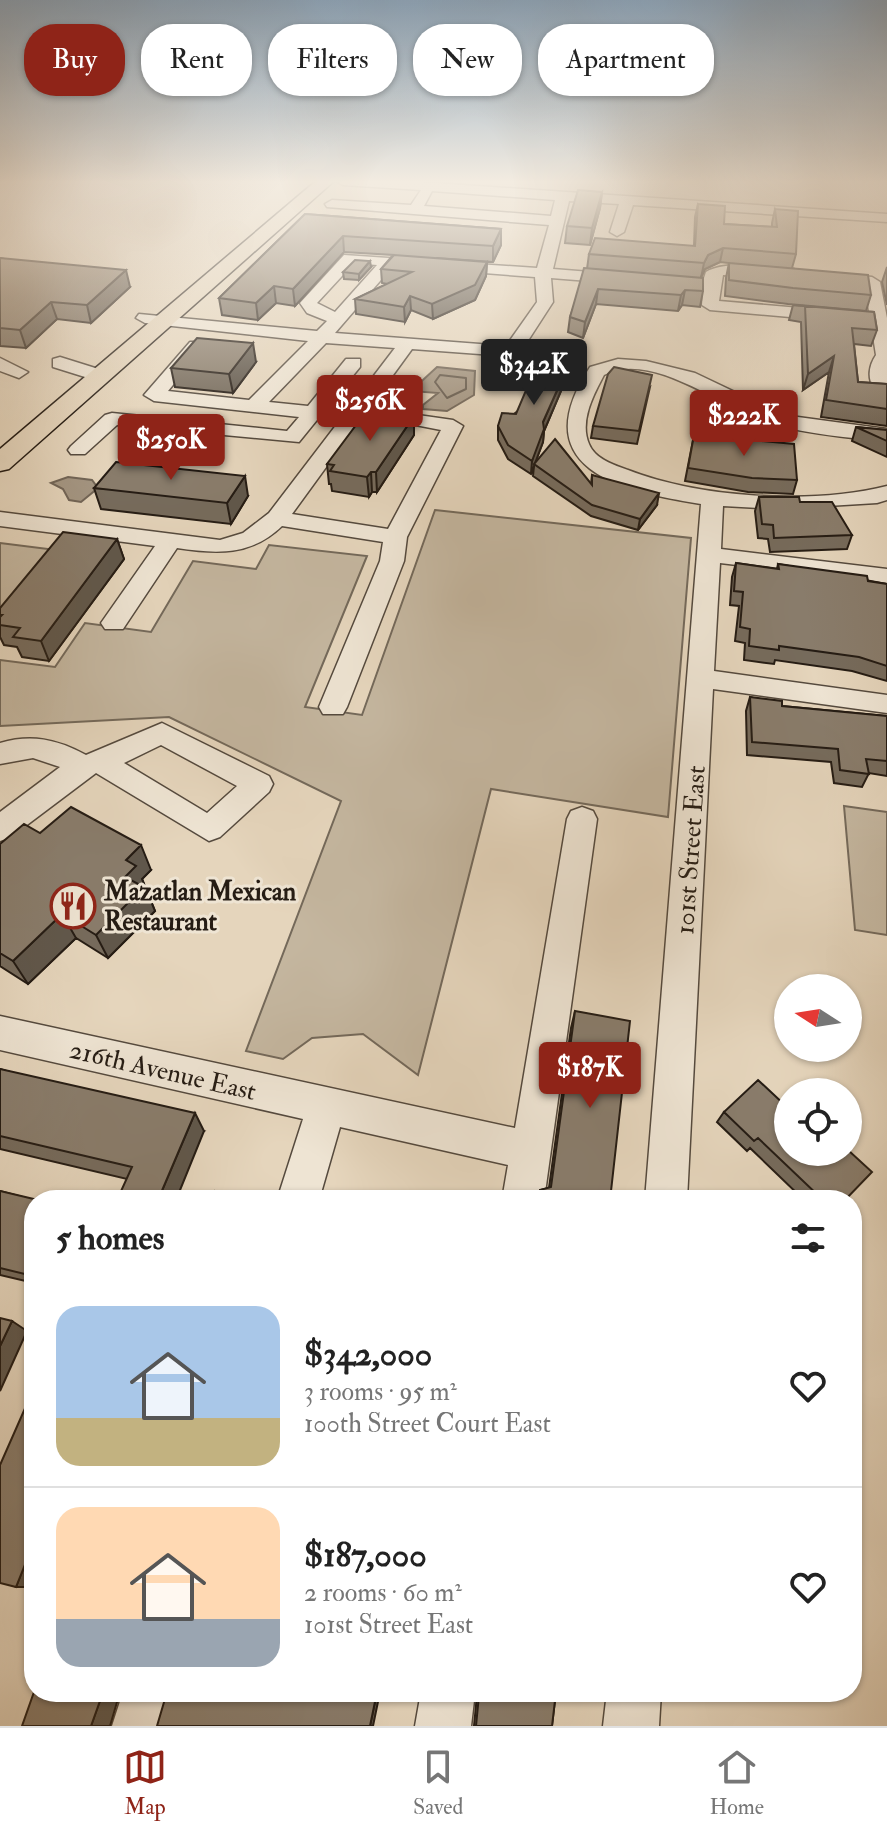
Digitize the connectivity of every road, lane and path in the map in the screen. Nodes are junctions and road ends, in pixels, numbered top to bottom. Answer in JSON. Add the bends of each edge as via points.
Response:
{"nodes":[{"id":1,"x":389,"y":261,"type":"edge"},
{"id":2,"x":218,"y":262,"type":"edge"},
{"id":3,"x":226,"y":262,"type":"edge"},
{"id":4,"x":347,"y":262,"type":"edge"},
{"id":5,"x":396,"y":262,"type":"edge"},
{"id":6,"x":547,"y":262,"type":"edge"},
{"id":7,"x":545,"y":273,"type":"junction"},
{"id":8,"x":785,"y":275,"type":"edge"},
{"id":9,"x":814,"y":277,"type":"edge"},
{"id":10,"x":711,"y":286,"type":"junction"},
{"id":11,"x":881,"y":302,"type":"edge"},
{"id":12,"x":863,"y":318,"type":"junction"},
{"id":13,"x":155,"y":319,"type":"junction"},
{"id":14,"x":337,"y":319,"type":"junction"},
{"id":15,"x":240,"y":331,"type":"junction"},
{"id":16,"x":322,"y":337,"type":"junction"},
{"id":17,"x":406,"y":345,"type":"junction"},
{"id":18,"x":886,"y":355,"type":"edge"},
{"id":19,"x":267,"y":363,"type":"dead end"},
{"id":20,"x":353,"y":363,"type":"dead end"},
{"id":21,"x":0,"y":364,"type":"edge"},
{"id":22,"x":80,"y":371,"type":"junction"},
{"id":23,"x":288,"y":371,"type":"junction"},
{"id":24,"x":19,"y":372,"type":"dead end"},
{"id":25,"x":881,"y":385,"type":"edge"},
{"id":26,"x":257,"y":406,"type":"junction"},
{"id":27,"x":357,"y":411,"type":"junction"},
{"id":28,"x":313,"y":413,"type":"junction"},
{"id":29,"x":242,"y":433,"type":"junction"},
{"id":30,"x":887,"y":435,"type":"edge"},
{"id":31,"x":0,"y":439,"type":"edge"},
{"id":32,"x":78,"y":450,"type":"dead end"},
{"id":33,"x":0,"y":463,"type":"edge"},
{"id":34,"x":884,"y":498,"type":"edge"},
{"id":35,"x":712,"y":501,"type":"junction"},
{"id":36,"x":277,"y":518,"type":"junction"},
{"id":37,"x":0,"y":519,"type":"edge"},
{"id":38,"x":395,"y":537,"type":"junction"},
{"id":39,"x":171,"y":540,"type":"junction"},
{"id":40,"x":709,"y":555,"type":"junction"},
{"id":41,"x":887,"y":576,"type":"edge"},
{"id":42,"x":114,"y":623,"type":"dead end"},
{"id":43,"x":701,"y":678,"type":"junction"},
{"id":44,"x":887,"y":704,"type":"edge"},
{"id":45,"x":333,"y":707,"type":"dead end"},
{"id":46,"x":0,"y":754,"type":"edge"},
{"id":47,"x":582,"y":819,"type":"dead end"},
{"id":48,"x":0,"y":829,"type":"edge"},
{"id":49,"x":0,"y":1033,"type":"edge"},
{"id":50,"x":326,"y":1107,"type":"junction"},
{"id":51,"x":531,"y":1151,"type":"junction"},
{"id":52,"x":301,"y":1190,"type":"edge"},
{"id":53,"x":525,"y":1190,"type":"edge"},
{"id":54,"x":667,"y":1190,"type":"edge"},
{"id":55,"x":147,"y":1702,"type":"edge"},
{"id":56,"x":447,"y":1702,"type":"edge"},
{"id":57,"x":633,"y":1702,"type":"edge"},
{"id":58,"x":140,"y":1726,"type":"edge"},
{"id":59,"x":443,"y":1726,"type":"edge"},
{"id":60,"x":631,"y":1726,"type":"edge"}],
"edges":[{"from":1,"to":14,"type":"street"},
{"from":2,"to":13,"type":"main road"},
{"from":3,"to":13,"type":"main road"},
{"from":4,"to":14,"type":"street","via":[[308,303]]},
{"from":5,"to":7,"type":"street"},
{"from":6,"to":7,"type":"street"},
{"from":7,"to":10,"type":"street"},
{"from":7,"to":17,"type":"street","via":[[543,306],[514,349]]},
{"from":8,"to":10,"type":"street","via":[[720,270],[712,275]]},
{"from":9,"to":11,"type":"street","via":[[872,282]]},
{"from":10,"to":12,"type":"street","via":[[710,305]]},
{"from":11,"to":12,"type":"street"},
{"from":12,"to":18,"type":"street"},
{"from":13,"to":15,"type":"street"},
{"from":13,"to":22,"type":"main road"},
{"from":14,"to":16,"type":"street"},
{"from":15,"to":16,"type":"street"},
{"from":15,"to":26,"type":"street","via":[[225,349],[196,346],[154,395]]},
{"from":16,"to":17,"type":"street"},
{"from":16,"to":23,"type":"street"},
{"from":17,"to":27,"type":"street"},
{"from":18,"to":25,"type":"street","via":[[879,364]]},
{"from":19,"to":23,"type":"street"},
{"from":20,"to":28,"type":"street"},
{"from":21,"to":24,"type":"street"},
{"from":22,"to":31,"type":"main road"},
{"from":22,"to":33,"type":"main road"},
{"from":23,"to":26,"type":"street"},
{"from":26,"to":28,"type":"street"},
{"from":26,"to":29,"type":"street"},
{"from":27,"to":36,"type":"street"},
{"from":27,"to":38,"type":"street","via":[[453,426]]},
{"from":28,"to":29,"type":"street","via":[[292,438]]},
{"from":29,"to":32,"type":"street","via":[[112,419]]},
{"from":30,"to":35,"type":"street","via":[[775,419],[699,381],[654,368],[612,365],[597,371],[575,429],[589,459],[641,484]]},
{"from":34,"to":35,"type":"street"},
{"from":35,"to":40,"type":"street","name":"101st Street East"},
{"from":36,"to":38,"type":"street"},
{"from":36,"to":39,"type":"street","via":[[243,543],[220,547]]},
{"from":37,"to":39,"type":"street"},
{"from":38,"to":45,"type":"street","via":[[392,561]]},
{"from":39,"to":42,"type":"street"},
{"from":40,"to":41,"type":"street"},
{"from":40,"to":43,"type":"street","name":"101st Street East"},
{"from":43,"to":44,"type":"street"},
{"from":43,"to":54,"type":"street","name":"101st Street East"},
{"from":46,"to":48,"type":"street","via":[[43,745],[91,764]]},
{"from":47,"to":51,"type":"street"},
{"from":49,"to":50,"type":"street","name":"216th Avenue East"},
{"from":50,"to":51,"type":"street","name":"216th Avenue East"},
{"from":50,"to":52,"type":"street"},
{"from":51,"to":53,"type":"street"},
{"from":55,"to":58,"type":"street"},
{"from":56,"to":59,"type":"street"},
{"from":57,"to":60,"type":"street"}]}
